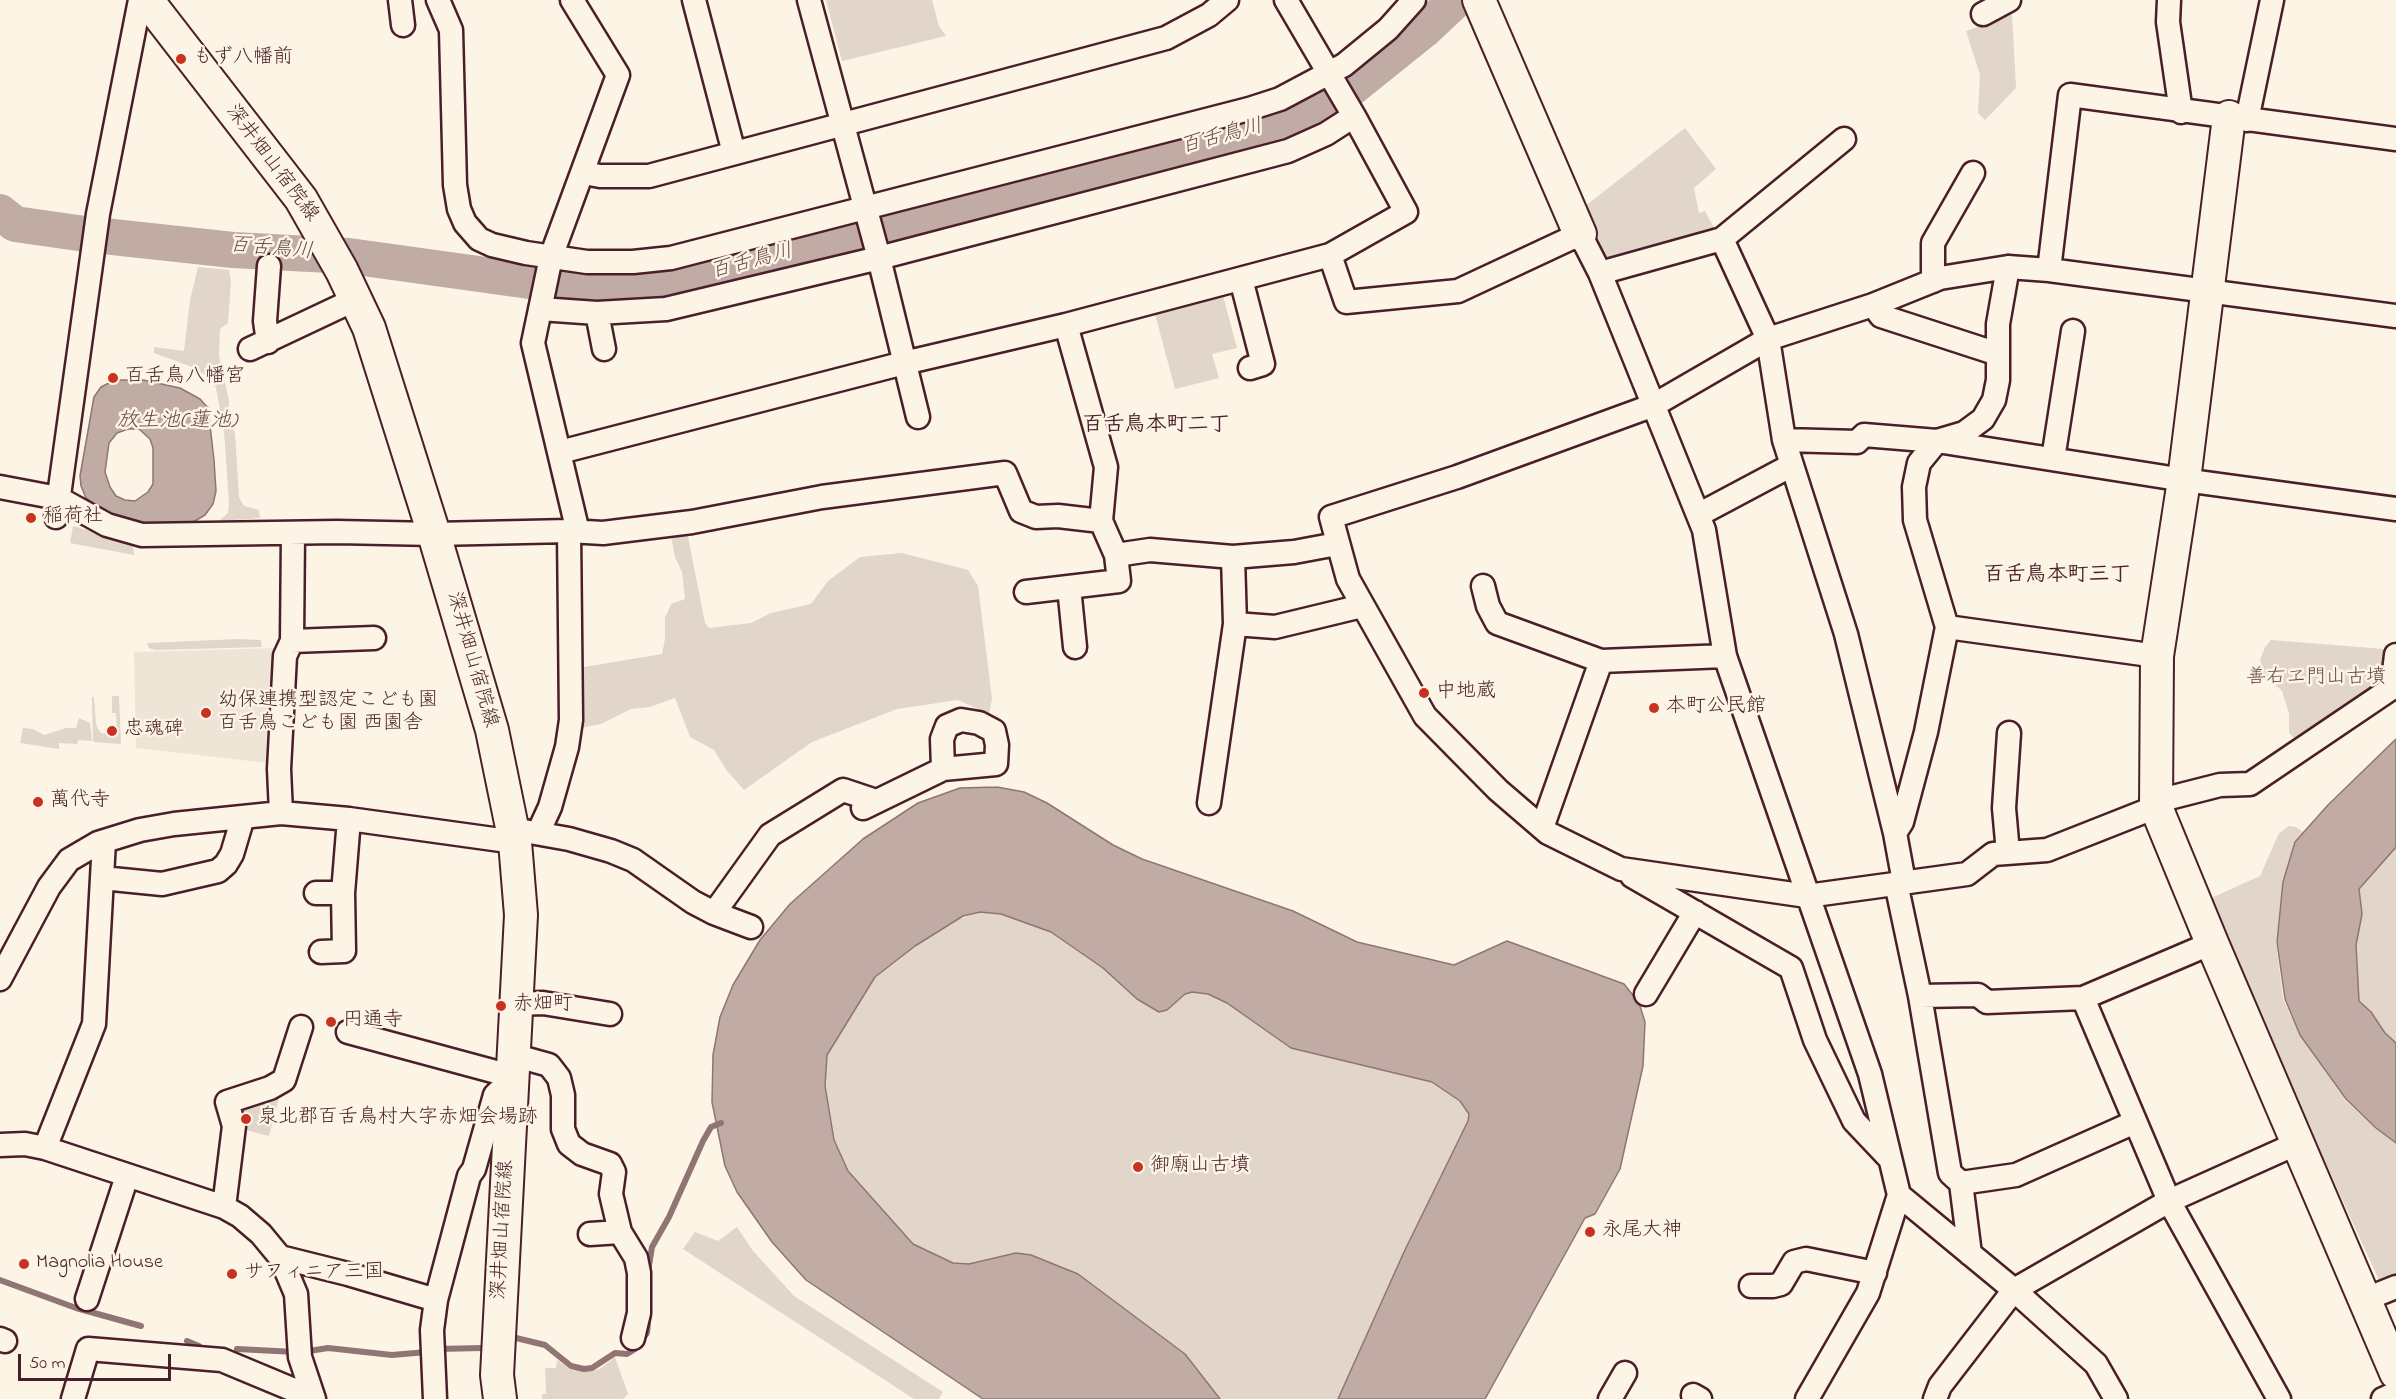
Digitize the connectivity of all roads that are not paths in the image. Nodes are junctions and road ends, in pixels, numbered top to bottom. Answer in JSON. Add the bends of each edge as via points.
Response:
{"nodes":[{"id":1,"x":140,"y":0,"type":"edge"},
{"id":2,"x":147,"y":0,"type":"edge"},
{"id":3,"x":400,"y":0,"type":"edge"},
{"id":4,"x":438,"y":0,"type":"edge"},
{"id":5,"x":572,"y":0,"type":"edge"},
{"id":6,"x":694,"y":0,"type":"edge"},
{"id":7,"x":810,"y":0,"type":"edge"},
{"id":8,"x":1227,"y":0,"type":"edge"},
{"id":9,"x":1286,"y":0,"type":"edge"},
{"id":10,"x":1414,"y":0,"type":"edge"},
{"id":11,"x":2009,"y":0,"type":"edge"},
{"id":12,"x":2169,"y":0,"type":"edge"},
{"id":13,"x":2272,"y":0,"type":"edge"},
{"id":14,"x":1489,"y":4,"type":"edge"},
{"id":15,"x":1983,"y":14,"type":"dead end"},
{"id":16,"x":403,"y":25,"type":"dead end"},
{"id":17,"x":1332,"y":79,"type":"junction"},
{"id":18,"x":1352,"y":112,"type":"junction"},
{"id":19,"x":2181,"y":112,"type":"junction"},
{"id":20,"x":2238,"y":119,"type":"junction"},
{"id":21,"x":841,"y":124,"type":"junction"},
{"id":22,"x":1844,"y":139,"type":"dead end"},
{"id":23,"x":2396,"y":139,"type":"edge"},
{"id":24,"x":734,"y":153,"type":"junction"},
{"id":25,"x":1973,"y":172,"type":"dead end"},
{"id":26,"x":584,"y":173,"type":"junction"},
{"id":27,"x":866,"y":212,"type":"junction"},
{"id":28,"x":1580,"y":234,"type":"junction"},
{"id":29,"x":1722,"y":239,"type":"junction"},
{"id":30,"x":878,"y":253,"type":"junction"},
{"id":31,"x":1330,"y":255,"type":"junction"},
{"id":32,"x":550,"y":261,"type":"junction"},
{"id":33,"x":269,"y":266,"type":"dead end"},
{"id":34,"x":2008,"y":267,"type":"junction"},
{"id":35,"x":2049,"y":270,"type":"junction"},
{"id":36,"x":1600,"y":273,"type":"junction"},
{"id":37,"x":1241,"y":279,"type":"junction"},
{"id":38,"x":1933,"y":281,"type":"junction"},
{"id":39,"x":2207,"y":291,"type":"junction"},
{"id":40,"x":356,"y":299,"type":"junction"},
{"id":41,"x":1873,"y":305,"type":"junction"},
{"id":42,"x":540,"y":306,"type":"junction"},
{"id":43,"x":597,"y":313,"type":"junction"},
{"id":44,"x":2396,"y":316,"type":"edge"},
{"id":45,"x":1066,"y":325,"type":"junction"},
{"id":46,"x":2073,"y":331,"type":"dead end"},
{"id":47,"x":1768,"y":339,"type":"junction"},
{"id":48,"x":604,"y":349,"type":"dead end"},
{"id":49,"x":1998,"y":354,"type":"junction"},
{"id":50,"x":904,"y":363,"type":"junction"},
{"id":51,"x":1250,"y":368,"type":"dead end"},
{"id":52,"x":1654,"y":405,"type":"junction"},
{"id":53,"x":918,"y":417,"type":"dead end"},
{"id":54,"x":1784,"y":440,"type":"junction"},
{"id":55,"x":1937,"y":441,"type":"junction"},
{"id":56,"x":560,"y":452,"type":"junction"},
{"id":57,"x":2053,"y":459,"type":"junction"},
{"id":58,"x":1792,"y":465,"type":"junction"},
{"id":59,"x":2184,"y":480,"type":"junction"},
{"id":60,"x":0,"y":487,"type":"edge"},
{"id":61,"x":57,"y":508,"type":"junction"},
{"id":62,"x":2396,"y":509,"type":"edge"},
{"id":63,"x":1698,"y":515,"type":"junction"},
{"id":64,"x":1101,"y":521,"type":"junction"},
{"id":65,"x":574,"y":531,"type":"junction"},
{"id":66,"x":293,"y":532,"type":"junction"},
{"id":67,"x":434,"y":534,"type":"junction"},
{"id":68,"x":1338,"y":544,"type":"junction"},
{"id":69,"x":1116,"y":555,"type":"junction"},
{"id":70,"x":1233,"y":557,"type":"junction"},
{"id":71,"x":1484,"y":586,"type":"dead end"},
{"id":72,"x":1069,"y":587,"type":"junction"},
{"id":73,"x":1026,"y":592,"type":"dead end"},
{"id":74,"x":1362,"y":606,"type":"junction"},
{"id":75,"x":1235,"y":624,"type":"junction"},
{"id":76,"x":1947,"y":627,"type":"junction"},
{"id":77,"x":374,"y":638,"type":"dead end"},
{"id":78,"x":292,"y":641,"type":"junction"},
{"id":79,"x":1075,"y":647,"type":"dead end"},
{"id":80,"x":2396,"y":655,"type":"edge"},
{"id":81,"x":1725,"y":656,"type":"junction"},
{"id":82,"x":2157,"y":656,"type":"junction"},
{"id":83,"x":1600,"y":661,"type":"junction"},
{"id":84,"x":2394,"y":688,"type":"edge"},
{"id":85,"x":2009,"y":733,"type":"dead end"},
{"id":86,"x":942,"y":770,"type":"dead end"},
{"id":87,"x":1209,"y":803,"type":"dead end"},
{"id":88,"x":2156,"y":807,"type":"junction"},
{"id":89,"x":281,"y":813,"type":"junction"},
{"id":90,"x":243,"y":817,"type":"junction"},
{"id":91,"x":349,"y":819,"type":"junction"},
{"id":92,"x":1542,"y":828,"type":"junction"},
{"id":93,"x":1895,"y":833,"type":"junction"},
{"id":94,"x":522,"y":835,"type":"junction"},
{"id":95,"x":104,"y":841,"type":"junction"},
{"id":96,"x":2008,"y":853,"type":"junction"},
{"id":97,"x":1621,"y":869,"type":"junction"},
{"id":98,"x":102,"y":878,"type":"junction"},
{"id":99,"x":1900,"y":883,"type":"junction"},
{"id":100,"x":316,"y":893,"type":"dead end"},
{"id":101,"x":343,"y":893,"type":"junction"},
{"id":102,"x":1807,"y":896,"type":"junction"},
{"id":103,"x":1695,"y":912,"type":"junction"},
{"id":104,"x":714,"y":913,"type":"junction"},
{"id":105,"x":751,"y":927,"type":"dead end"},
{"id":106,"x":9,"y":939,"type":"edge"},
{"id":107,"x":2212,"y":942,"type":"junction"},
{"id":108,"x":321,"y":952,"type":"dead end"},
{"id":109,"x":0,"y":980,"type":"edge"},
{"id":110,"x":1646,"y":994,"type":"dead end"},
{"id":111,"x":1920,"y":996,"type":"junction"},
{"id":112,"x":2083,"y":998,"type":"junction"},
{"id":113,"x":516,"y":1004,"type":"junction"},
{"id":114,"x":610,"y":1014,"type":"dead end"},
{"id":115,"x":301,"y":1026,"type":"dead end"},
{"id":116,"x":348,"y":1032,"type":"dead end"},
{"id":117,"x":512,"y":1070,"type":"junction"},
{"id":118,"x":2135,"y":1122,"type":"junction"},
{"id":119,"x":2298,"y":1143,"type":"junction"},
{"id":120,"x":0,"y":1145,"type":"edge"},
{"id":121,"x":45,"y":1148,"type":"junction"},
{"id":122,"x":1891,"y":1160,"type":"junction"},
{"id":123,"x":127,"y":1176,"type":"junction"},
{"id":124,"x":1961,"y":1183,"type":"junction"},
{"id":125,"x":1899,"y":1195,"type":"junction"},
{"id":126,"x":2169,"y":1201,"type":"junction"},
{"id":127,"x":224,"y":1207,"type":"junction"},
{"id":128,"x":620,"y":1232,"type":"junction"},
{"id":129,"x":590,"y":1234,"type":"dead end"},
{"id":130,"x":1970,"y":1254,"type":"junction"},
{"id":131,"x":280,"y":1257,"type":"junction"},
{"id":132,"x":1875,"y":1273,"type":"junction"},
{"id":133,"x":1751,"y":1286,"type":"dead end"},
{"id":134,"x":2396,"y":1287,"type":"edge"},
{"id":135,"x":2014,"y":1290,"type":"junction"},
{"id":136,"x":87,"y":1299,"type":"dead end"},
{"id":137,"x":2366,"y":1299,"type":"junction"},
{"id":138,"x":436,"y":1300,"type":"junction"},
{"id":139,"x":633,"y":1338,"type":"dead end"},
{"id":140,"x":1625,"y":1373,"type":"dead end"},
{"id":141,"x":2396,"y":1373,"type":"edge"},
{"id":142,"x":2396,"y":1393,"type":"edge"},
{"id":143,"x":1940,"y":1395,"type":"edge"},
{"id":144,"x":314,"y":1398,"type":"edge"},
{"id":145,"x":73,"y":1399,"type":"edge"},
{"id":146,"x":435,"y":1399,"type":"edge"},
{"id":147,"x":500,"y":1399,"type":"edge"},
{"id":148,"x":1610,"y":1399,"type":"edge"},
{"id":149,"x":1807,"y":1399,"type":"edge"},
{"id":150,"x":2116,"y":1399,"type":"edge"},
{"id":151,"x":2278,"y":1399,"type":"edge"},
{"id":152,"x":2383,"y":1399,"type":"edge"}],
"edges":[{"from":1,"to":61,"type":"street","via":[[96,226]]},
{"from":2,"to":40,"type":"street","name":"深井畑山宿院線","via":[[296,192]]},
{"from":3,"to":16,"type":"street"},
{"from":4,"to":32,"type":"street","via":[[451,30],[455,185],[465,223],[492,245]]},
{"from":5,"to":26,"type":"street","via":[[618,75]]},
{"from":6,"to":24,"type":"street"},
{"from":7,"to":21,"type":"street"},
{"from":8,"to":21,"type":"street","via":[[1209,15],[1166,38]]},
{"from":9,"to":17,"type":"street"},
{"from":10,"to":17,"type":"street"},
{"from":11,"to":15,"type":"street"},
{"from":12,"to":19,"type":"street","via":[[2168,22]]},
{"from":13,"to":20,"type":"street"},
{"from":14,"to":28,"type":"street"},
{"from":17,"to":18,"type":"street"},
{"from":17,"to":27,"type":"street","via":[[1249,109]]},
{"from":18,"to":30,"type":"street","via":[[1326,134],[1288,151]]},
{"from":18,"to":31,"type":"street","via":[[1406,212]]},
{"from":19,"to":20,"type":"street"},
{"from":19,"to":35,"type":"street","via":[[2070,95]]},
{"from":20,"to":23,"type":"street"},
{"from":20,"to":39,"type":"street"},
{"from":21,"to":24,"type":"street"},
{"from":21,"to":27,"type":"street"},
{"from":22,"to":29,"type":"street"},
{"from":24,"to":26,"type":"street","via":[[649,176]]},
{"from":25,"to":38,"type":"street","via":[[1933,243]]},
{"from":26,"to":32,"type":"street"},
{"from":27,"to":30,"type":"street"},
{"from":27,"to":32,"type":"street","via":[[671,258],[633,262]]},
{"from":28,"to":31,"type":"street","via":[[1458,291],[1346,302]]},
{"from":28,"to":36,"type":"street"},
{"from":29,"to":36,"type":"street"},
{"from":29,"to":47,"type":"street"},
{"from":30,"to":43,"type":"street","via":[[666,309]]},
{"from":30,"to":50,"type":"street"},
{"from":31,"to":37,"type":"street"},
{"from":32,"to":42,"type":"street"},
{"from":33,"to":40,"type":"street","via":[[259,346]]},
{"from":34,"to":35,"type":"street"},
{"from":34,"to":38,"type":"street"},
{"from":34,"to":49,"type":"street","via":[[1998,324]]},
{"from":35,"to":39,"type":"street"},
{"from":36,"to":52,"type":"street"},
{"from":37,"to":45,"type":"street"},
{"from":37,"to":51,"type":"street","via":[[1263,364]]},
{"from":38,"to":41,"type":"street"},
{"from":39,"to":44,"type":"street"},
{"from":39,"to":59,"type":"street"},
{"from":40,"to":67,"type":"street","name":"深井畑山宿院線","via":[[369,328]]},
{"from":41,"to":47,"type":"street"},
{"from":41,"to":49,"type":"street","via":[[1881,316]]},
{"from":42,"to":43,"type":"street"},
{"from":42,"to":56,"type":"street","via":[[532,343]]},
{"from":43,"to":48,"type":"street"},
{"from":45,"to":50,"type":"street"},
{"from":45,"to":64,"type":"street","via":[[1106,467]]},
{"from":46,"to":57,"type":"street"},
{"from":47,"to":52,"type":"street"},
{"from":47,"to":54,"type":"street"},
{"from":49,"to":55,"type":"street","via":[[1994,400],[1983,419],[1964,433]]},
{"from":50,"to":53,"type":"street"},
{"from":50,"to":56,"type":"street"},
{"from":52,"to":63,"type":"street"},
{"from":52,"to":68,"type":"street","via":[[1457,477],[1330,517]]},
{"from":54,"to":55,"type":"street","via":[[1857,442],[1864,435]]},
{"from":54,"to":58,"type":"street"},
{"from":55,"to":57,"type":"street"},
{"from":55,"to":76,"type":"street","via":[[1919,463],[1914,487],[1915,520]]},
{"from":56,"to":65,"type":"street"},
{"from":57,"to":59,"type":"street"},
{"from":58,"to":63,"type":"street"},
{"from":58,"to":93,"type":"street","via":[[1846,634]]},
{"from":59,"to":62,"type":"street"},
{"from":59,"to":82,"type":"street"},
{"from":60,"to":61,"type":"street"},
{"from":61,"to":66,"type":"street","via":[[142,535]]},
{"from":63,"to":81,"type":"street","via":[[1704,530]]},
{"from":64,"to":65,"type":"street","via":[[1029,515],[1021,511],[1005,473],[822,496],[692,522],[603,533]]},
{"from":64,"to":69,"type":"street"},
{"from":65,"to":67,"type":"street"},
{"from":65,"to":94,"type":"street","via":[[571,720],[567,747],[550,807]]},
{"from":66,"to":67,"type":"street"},
{"from":66,"to":78,"type":"street"},
{"from":67,"to":94,"type":"street","name":"深井畑山宿院線"},
{"from":68,"to":70,"type":"street"},
{"from":68,"to":74,"type":"street","via":[[1348,579]]},
{"from":69,"to":70,"type":"street","via":[[1150,550]]},
{"from":69,"to":72,"type":"street","via":[[1119,581]]},
{"from":70,"to":75,"type":"street"},
{"from":71,"to":83,"type":"street","via":[[1497,623]]},
{"from":72,"to":73,"type":"street"},
{"from":72,"to":79,"type":"street"},
{"from":74,"to":75,"type":"street","via":[[1275,627]]},
{"from":74,"to":92,"type":"street","via":[[1425,716]]},
{"from":75,"to":87,"type":"street"},
{"from":76,"to":82,"type":"street"},
{"from":76,"to":93,"type":"street","via":[[1926,732],[1902,822]]},
{"from":77,"to":78,"type":"street"},
{"from":78,"to":89,"type":"street","via":[[285,656],[279,769]]},
{"from":80,"to":84,"type":"street"},
{"from":81,"to":83,"type":"street"},
{"from":81,"to":102,"type":"street"},
{"from":82,"to":88,"type":"street"},
{"from":83,"to":92,"type":"street"},
{"from":84,"to":88,"type":"street","via":[[2250,784],[2220,785],[2169,798]]},
{"from":85,"to":96,"type":"street","via":[[2004,808]]},
{"from":86,"to":104,"type":"street","via":[[870,805],[843,790],[770,835]]},
{"from":88,"to":96,"type":"street","via":[[2048,850]]},
{"from":88,"to":107,"type":"street"},
{"from":89,"to":90,"type":"street"},
{"from":89,"to":91,"type":"street"},
{"from":90,"to":95,"type":"street","via":[[151,828]]},
{"from":90,"to":98,"type":"street","via":[[232,854],[218,871],[162,884]]},
{"from":91,"to":94,"type":"street"},
{"from":91,"to":101,"type":"street"},
{"from":92,"to":97,"type":"street"},
{"from":93,"to":99,"type":"street"},
{"from":94,"to":104,"type":"street","via":[[611,850]]},
{"from":94,"to":113,"type":"street","name":"深井畑山宿院線"},
{"from":95,"to":98,"type":"street"},
{"from":95,"to":106,"type":"street","via":[[69,860]]},
{"from":96,"to":99,"type":"street","via":[[1993,854],[1967,874]]},
{"from":97,"to":102,"type":"street"},
{"from":97,"to":103,"type":"street"},
{"from":98,"to":121,"type":"street","via":[[94,1023]]},
{"from":99,"to":102,"type":"street"},
{"from":99,"to":111,"type":"street"},
{"from":100,"to":101,"type":"street"},
{"from":101,"to":108,"type":"street","via":[[344,951]]},
{"from":102,"to":122,"type":"street","via":[[1870,1074]]},
{"from":103,"to":110,"type":"street"},
{"from":103,"to":122,"type":"street","via":[[1791,968],[1815,1040],[1854,1121]]},
{"from":104,"to":105,"type":"street"},
{"from":106,"to":109,"type":"street"},
{"from":107,"to":112,"type":"street"},
{"from":107,"to":119,"type":"street"},
{"from":111,"to":112,"type":"street","via":[[1978,995],[1987,1002]]},
{"from":111,"to":124,"type":"street","via":[[1950,1173]]},
{"from":112,"to":118,"type":"street"},
{"from":113,"to":114,"type":"street","via":[[543,1003]]},
{"from":113,"to":117,"type":"street","name":"深井畑山宿院線"},
{"from":115,"to":127,"type":"street","via":[[284,1080],[226,1102],[234,1126],[234,1141]]},
{"from":116,"to":117,"type":"street"},
{"from":117,"to":128,"type":"street","via":[[549,1065],[559,1078],[563,1129],[569,1144],[582,1154],[610,1164],[614,1172],[611,1194]]},
{"from":117,"to":138,"type":"street","via":[[495,1095]]},
{"from":117,"to":147,"type":"street","name":"深井畑山宿院線","via":[[497,1375]]},
{"from":118,"to":124,"type":"street","via":[[2016,1175]]},
{"from":118,"to":126,"type":"street"},
{"from":119,"to":126,"type":"street"},
{"from":119,"to":137,"type":"street"},
{"from":120,"to":121,"type":"street"},
{"from":121,"to":123,"type":"street"},
{"from":122,"to":125,"type":"street"},
{"from":123,"to":127,"type":"street"},
{"from":123,"to":136,"type":"street"},
{"from":124,"to":130,"type":"street"},
{"from":125,"to":130,"type":"street"},
{"from":125,"to":132,"type":"street"},
{"from":126,"to":135,"type":"street"},
{"from":126,"to":151,"type":"street"},
{"from":127,"to":131,"type":"street","via":[[261,1234]]},
{"from":128,"to":129,"type":"street"},
{"from":128,"to":139,"type":"street","via":[[636,1258],[639,1273],[639,1314]]},
{"from":130,"to":135,"type":"street"},
{"from":131,"to":138,"type":"street"},
{"from":131,"to":144,"type":"street","via":[[296,1294],[300,1357]]},
{"from":132,"to":133,"type":"street","via":[[1806,1259],[1794,1262],[1781,1284]]},
{"from":132,"to":149,"type":"street","via":[[1868,1293]]},
{"from":134,"to":137,"type":"street"},
{"from":135,"to":143,"type":"street"},
{"from":135,"to":150,"type":"street","via":[[2096,1364]]},
{"from":137,"to":141,"type":"street"},
{"from":138,"to":146,"type":"street","via":[[432,1330]]},
{"from":140,"to":148,"type":"street"},
{"from":142,"to":152,"type":"street"},
{"from":144,"to":145,"type":"street","via":[[222,1360],[88,1349]]}]}
